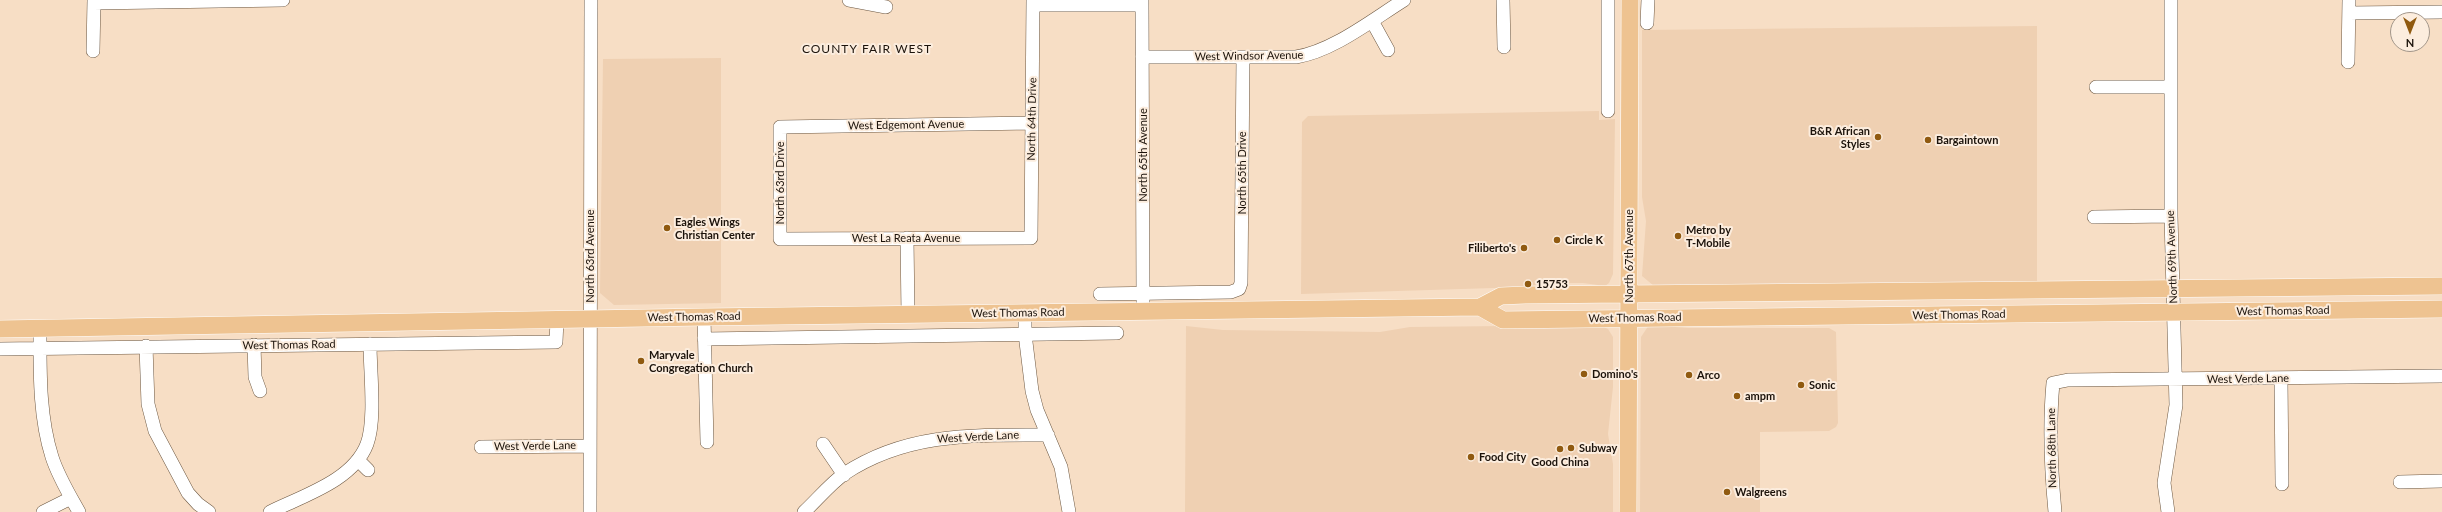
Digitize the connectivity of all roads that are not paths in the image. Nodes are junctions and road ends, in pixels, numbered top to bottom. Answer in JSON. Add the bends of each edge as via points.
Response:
{"nodes":[{"id":1,"x":283,"y":0,"type":"edge"},
{"id":2,"x":591,"y":0,"type":"edge"},
{"id":3,"x":849,"y":0,"type":"edge"},
{"id":4,"x":1404,"y":0,"type":"edge"},
{"id":5,"x":1503,"y":0,"type":"edge"},
{"id":6,"x":1608,"y":0,"type":"edge"},
{"id":7,"x":1630,"y":0,"type":"edge"},
{"id":8,"x":1648,"y":0,"type":"edge"},
{"id":9,"x":2171,"y":0,"type":"edge"},
{"id":10,"x":2349,"y":0,"type":"edge"},
{"id":11,"x":201,"y":1,"type":"edge"},
{"id":12,"x":94,"y":2,"type":"edge"},
{"id":13,"x":1033,"y":3,"type":"edge"},
{"id":14,"x":1142,"y":3,"type":"edge"},
{"id":15,"x":886,"y":7,"type":"dead end"},
{"id":16,"x":2442,"y":12,"type":"edge"},
{"id":17,"x":2349,"y":14,"type":"junction"},
{"id":18,"x":1372,"y":21,"type":"junction"},
{"id":19,"x":1647,"y":23,"type":"dead end"},
{"id":20,"x":1504,"y":47,"type":"dead end"},
{"id":21,"x":1388,"y":50,"type":"dead end"},
{"id":22,"x":93,"y":51,"type":"dead end"},
{"id":23,"x":1142,"y":57,"type":"junction"},
{"id":24,"x":1243,"y":57,"type":"junction"},
{"id":25,"x":2348,"y":62,"type":"dead end"},
{"id":26,"x":2096,"y":87,"type":"dead end"},
{"id":27,"x":2171,"y":87,"type":"junction"},
{"id":28,"x":1608,"y":111,"type":"dead end"},
{"id":29,"x":1032,"y":123,"type":"junction"},
{"id":30,"x":780,"y":127,"type":"joint"},
{"id":31,"x":2171,"y":216,"type":"junction"},
{"id":32,"x":2094,"y":217,"type":"dead end"},
{"id":33,"x":907,"y":238,"type":"junction"},
{"id":34,"x":1031,"y":238,"type":"joint"},
{"id":35,"x":780,"y":239,"type":"joint"},
{"id":36,"x":2420,"y":286,"type":"junction"},
{"id":37,"x":2442,"y":286,"type":"edge"},
{"id":38,"x":2173,"y":288,"type":"junction"},
{"id":39,"x":2241,"y":288,"type":"junction"},
{"id":40,"x":1239,"y":289,"type":"joint"},
{"id":41,"x":1100,"y":294,"type":"dead end"},
{"id":42,"x":1629,"y":294,"type":"junction"},
{"id":43,"x":1143,"y":302,"type":"junction"},
{"id":44,"x":1480,"y":307,"type":"junction"},
{"id":45,"x":2421,"y":309,"type":"junction"},
{"id":46,"x":2442,"y":309,"type":"edge"},
{"id":47,"x":2241,"y":311,"type":"junction"},
{"id":48,"x":1025,"y":312,"type":"junction"},
{"id":49,"x":2174,"y":312,"type":"junction"},
{"id":50,"x":908,"y":314,"type":"junction"},
{"id":51,"x":704,"y":317,"type":"junction"},
{"id":52,"x":1629,"y":317,"type":"junction"},
{"id":53,"x":590,"y":319,"type":"junction"},
{"id":54,"x":557,"y":320,"type":"junction"},
{"id":55,"x":40,"y":329,"type":"junction"},
{"id":56,"x":0,"y":330,"type":"edge"},
{"id":57,"x":1117,"y":333,"type":"dead end"},
{"id":58,"x":1025,"y":334,"type":"junction"},
{"id":59,"x":704,"y":339,"type":"junction"},
{"id":60,"x":370,"y":344,"type":"junction"},
{"id":61,"x":254,"y":345,"type":"junction"},
{"id":62,"x":146,"y":346,"type":"junction"},
{"id":63,"x":40,"y":348,"type":"junction"},
{"id":64,"x":0,"y":349,"type":"edge"},
{"id":65,"x":2442,"y":376,"type":"edge"},
{"id":66,"x":2281,"y":378,"type":"junction"},
{"id":67,"x":2175,"y":379,"type":"junction"},
{"id":68,"x":2054,"y":383,"type":"joint"},
{"id":69,"x":260,"y":392,"type":"dead end"},
{"id":70,"x":1048,"y":435,"type":"junction"},
{"id":71,"x":707,"y":442,"type":"dead end"},
{"id":72,"x":823,"y":444,"type":"dead end"},
{"id":73,"x":589,"y":446,"type":"junction"},
{"id":74,"x":482,"y":447,"type":"dead end"},
{"id":75,"x":358,"y":460,"type":"junction"},
{"id":76,"x":368,"y":470,"type":"dead end"},
{"id":77,"x":844,"y":475,"type":"junction"},
{"id":78,"x":2442,"y":481,"type":"edge"},
{"id":79,"x":2400,"y":482,"type":"dead end"},
{"id":80,"x":2282,"y":484,"type":"dead end"},
{"id":81,"x":71,"y":498,"type":"junction"},
{"id":82,"x":43,"y":512,"type":"edge"},
{"id":83,"x":79,"y":512,"type":"edge"},
{"id":84,"x":209,"y":512,"type":"edge"},
{"id":85,"x":270,"y":512,"type":"edge"},
{"id":86,"x":590,"y":512,"type":"edge"},
{"id":87,"x":804,"y":512,"type":"edge"},
{"id":88,"x":1069,"y":512,"type":"edge"},
{"id":89,"x":1628,"y":512,"type":"edge"},
{"id":90,"x":2055,"y":512,"type":"edge"},
{"id":91,"x":2168,"y":512,"type":"edge"}],
"edges":[{"from":1,"to":11,"type":"street"},
{"from":2,"to":53,"type":"street","name":"North 63rd Avenue"},
{"from":3,"to":15,"type":"street"},
{"from":4,"to":18,"type":"street","name":"West Windsor Avenue"},
{"from":5,"to":20,"type":"street"},
{"from":6,"to":28,"type":"street"},
{"from":7,"to":42,"type":"main road","name":"North 67th Avenue"},
{"from":8,"to":19,"type":"street"},
{"from":9,"to":27,"type":"street","name":"North 69th Avenue"},
{"from":10,"to":17,"type":"street"},
{"from":11,"to":12,"type":"street"},
{"from":12,"to":22,"type":"street"},
{"from":13,"to":14,"type":"street"},
{"from":13,"to":29,"type":"street","name":"North 64th Drive"},
{"from":14,"to":23,"type":"street","name":"North 65th Avenue"},
{"from":16,"to":17,"type":"street"},
{"from":17,"to":25,"type":"street"},
{"from":18,"to":21,"type":"street"},
{"from":18,"to":24,"type":"street","name":"West Windsor Avenue","via":[[1328,47],[1307,55]]},
{"from":23,"to":24,"type":"street","name":"West Windsor Avenue"},
{"from":23,"to":43,"type":"street","name":"North 65th Avenue"},
{"from":24,"to":40,"type":"street","name":"North 65th Drive"},
{"from":26,"to":27,"type":"street"},
{"from":27,"to":31,"type":"street","name":"North 69th Avenue"},
{"from":29,"to":30,"type":"street","name":"West Edgemont Avenue"},
{"from":29,"to":34,"type":"street","name":"North 64th Drive"},
{"from":30,"to":35,"type":"street","name":"North 63rd Drive"},
{"from":31,"to":32,"type":"street"},
{"from":31,"to":38,"type":"street","name":"North 69th Avenue"},
{"from":33,"to":34,"type":"street","name":"West La Reata Avenue"},
{"from":33,"to":35,"type":"street","name":"West La Reata Avenue"},
{"from":33,"to":50,"type":"street"},
{"from":36,"to":37,"type":"main road","name":"West Thomas Road"},
{"from":36,"to":39,"type":"main road","name":"West Thomas Road"},
{"from":36,"to":45,"type":"main road"},
{"from":38,"to":39,"type":"main road","name":"West Thomas Road"},
{"from":38,"to":42,"type":"main road","name":"West Thomas Road"},
{"from":38,"to":49,"type":"street","name":"North 69th Avenue"},
{"from":39,"to":47,"type":"main road"},
{"from":40,"to":43,"type":"street","name":"West Thomas Road"},
{"from":41,"to":43,"type":"street","name":"West Thomas Road"},
{"from":42,"to":44,"type":"main road","name":"West Thomas Road","via":[[1500,296]]},
{"from":42,"to":52,"type":"main road","name":"North 67th Avenue"},
{"from":43,"to":44,"type":"main road","name":"West Thomas Road"},
{"from":43,"to":48,"type":"main road","name":"West Thomas Road"},
{"from":44,"to":52,"type":"main road","name":"West Thomas Road","via":[[1503,320]]},
{"from":45,"to":46,"type":"main road","name":"West Thomas Road"},
{"from":45,"to":47,"type":"main road","name":"West Thomas Road"},
{"from":47,"to":49,"type":"main road","name":"West Thomas Road"},
{"from":48,"to":50,"type":"main road","name":"West Thomas Road"},
{"from":48,"to":58,"type":"street"},
{"from":49,"to":52,"type":"main road","name":"West Thomas Road"},
{"from":49,"to":67,"type":"street","name":"North 69th Avenue"},
{"from":50,"to":51,"type":"main road","name":"West Thomas Road"},
{"from":51,"to":53,"type":"main road","name":"West Thomas Road"},
{"from":51,"to":59,"type":"street"},
{"from":52,"to":89,"type":"main road","name":"North 67th Avenue"},
{"from":53,"to":54,"type":"main road","name":"West Thomas Road"},
{"from":53,"to":73,"type":"street","name":"North 63rd Avenue"},
{"from":54,"to":55,"type":"main road","name":"West Thomas Road"},
{"from":54,"to":60,"type":"street","name":"West Thomas Road","via":[[556,342]]},
{"from":55,"to":56,"type":"main road","name":"West Thomas Road"},
{"from":55,"to":63,"type":"street"},
{"from":57,"to":58,"type":"street","name":"West Thomas Road"},
{"from":58,"to":59,"type":"street","name":"West Thomas Road"},
{"from":58,"to":70,"type":"street","via":[[1032,390]]},
{"from":59,"to":71,"type":"street"},
{"from":60,"to":61,"type":"street","name":"West Thomas Road"},
{"from":60,"to":75,"type":"street","via":[[371,423],[368,442]]},
{"from":61,"to":62,"type":"street","name":"West Thomas Road"},
{"from":61,"to":69,"type":"street","via":[[254,377]]},
{"from":62,"to":63,"type":"street","name":"West Thomas Road","via":[[103,349]]},
{"from":62,"to":84,"type":"street","via":[[148,404],[155,431],[188,493]]},
{"from":63,"to":64,"type":"street","name":"West Thomas Road"},
{"from":63,"to":81,"type":"street","via":[[45,429],[53,459]]},
{"from":65,"to":66,"type":"street","name":"West Verde Lane"},
{"from":66,"to":67,"type":"street","name":"West Verde Lane"},
{"from":66,"to":80,"type":"street"},
{"from":67,"to":68,"type":"street","name":"West Verde Lane","via":[[2068,380]]},
{"from":67,"to":91,"type":"street","name":"North 69th Avenue","via":[[2174,420],[2164,483]]},
{"from":68,"to":90,"type":"street","name":"North 68th Lane","via":[[2052,482]]},
{"from":70,"to":77,"type":"street","name":"West Verde Lane","via":[[938,438],[899,448]]},
{"from":70,"to":88,"type":"street","via":[[1061,467]]},
{"from":72,"to":77,"type":"street"},
{"from":73,"to":74,"type":"street","name":"West Verde Lane"},
{"from":73,"to":86,"type":"street","name":"North 63rd Avenue"},
{"from":75,"to":76,"type":"street"},
{"from":75,"to":85,"type":"street","via":[[327,485]]},
{"from":77,"to":87,"type":"street","name":"West Verde Lane"},
{"from":78,"to":79,"type":"street"},
{"from":81,"to":82,"type":"street"},
{"from":81,"to":83,"type":"street"}]}
